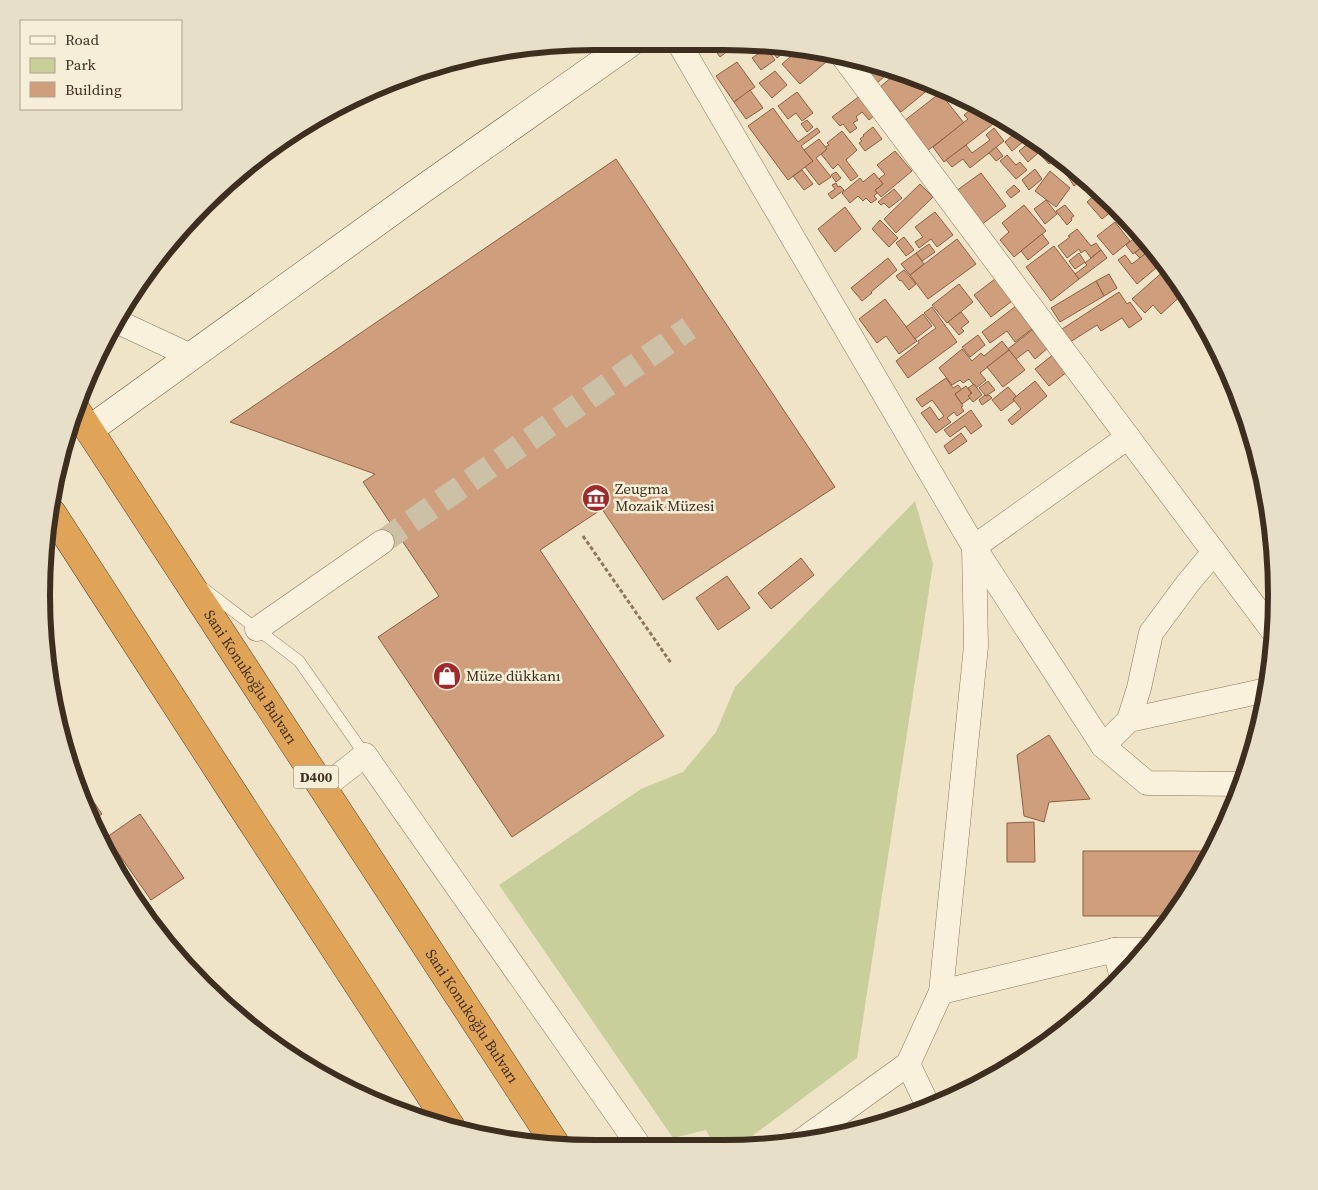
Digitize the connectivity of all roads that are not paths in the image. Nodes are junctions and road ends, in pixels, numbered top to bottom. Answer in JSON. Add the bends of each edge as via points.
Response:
{"nodes":[{"id":1,"x":620,"y":50,"type":"edge"},
{"id":2,"x":683,"y":50,"type":"edge"},
{"id":3,"x":850,"y":65,"type":"edge"},
{"id":4,"x":122,"y":324,"type":"edge"},
{"id":5,"x":191,"y":356,"type":"junction"},
{"id":6,"x":82,"y":420,"type":"edge"},
{"id":7,"x":1128,"y":437,"type":"junction"},
{"id":8,"x":56,"y":519,"type":"edge"},
{"id":9,"x":382,"y":542,"type":"tunnel mouth"},
{"id":10,"x":974,"y":547,"type":"junction"},
{"id":11,"x":1214,"y":552,"type":"junction"},
{"id":12,"x":182,"y":572,"type":"junction"},
{"id":13,"x":1267,"y":623,"type":"edge"},
{"id":14,"x":257,"y":629,"type":"junction"},
{"id":15,"x":1259,"y":692,"type":"edge"},
{"id":16,"x":1129,"y":720,"type":"junction"},
{"id":17,"x":1103,"y":746,"type":"junction"},
{"id":18,"x":365,"y":755,"type":"junction"},
{"id":19,"x":1234,"y":784,"type":"edge"},
{"id":20,"x":323,"y":788,"type":"junction"},
{"id":21,"x":1115,"y":950,"type":"junction"},
{"id":22,"x":1136,"y":950,"type":"edge"},
{"id":23,"x":1120,"y":968,"type":"edge"},
{"id":24,"x":941,"y":992,"type":"junction"},
{"id":25,"x":908,"y":1064,"type":"junction"},
{"id":26,"x":926,"y":1101,"type":"edge"},
{"id":27,"x":445,"y":1118,"type":"edge"},
{"id":28,"x":813,"y":1132,"type":"edge"},
{"id":29,"x":552,"y":1138,"type":"edge"},
{"id":30,"x":635,"y":1140,"type":"edge"}],
"edges":[{"from":1,"to":5,"type":"main road"},
{"from":2,"to":10,"type":"street"},
{"from":3,"to":7,"type":"street"},
{"from":4,"to":5,"type":"street"},
{"from":5,"to":6,"type":"main road"},
{"from":6,"to":12,"type":"highway","name":"Sani Konukoğlu Bulvarı","number":"D400"},
{"from":7,"to":10,"type":"street"},
{"from":7,"to":11,"type":"street"},
{"from":8,"to":27,"type":"highway"},
{"from":9,"to":14,"type":"street"},
{"from":10,"to":17,"type":"street"},
{"from":10,"to":24,"type":"street","via":[[976,646]]},
{"from":11,"to":13,"type":"street"},
{"from":11,"to":16,"type":"street","via":[[1151,633]]},
{"from":12,"to":14,"type":"lane"},
{"from":12,"to":20,"type":"highway","name":"Sani Konukoğlu Bulvarı","number":"D400"},
{"from":14,"to":18,"type":"lane","via":[[299,661]]},
{"from":15,"to":16,"type":"street"},
{"from":16,"to":17,"type":"street"},
{"from":17,"to":19,"type":"street","via":[[1147,783]]},
{"from":18,"to":20,"type":"street"},
{"from":18,"to":30,"type":"street"},
{"from":20,"to":29,"type":"highway","name":"Sani Konukoğlu Bulvarı","number":"D400"},
{"from":21,"to":22,"type":"street"},
{"from":21,"to":23,"type":"street"},
{"from":21,"to":24,"type":"street"},
{"from":24,"to":25,"type":"street"},
{"from":25,"to":26,"type":"street"},
{"from":25,"to":28,"type":"street"}]}
